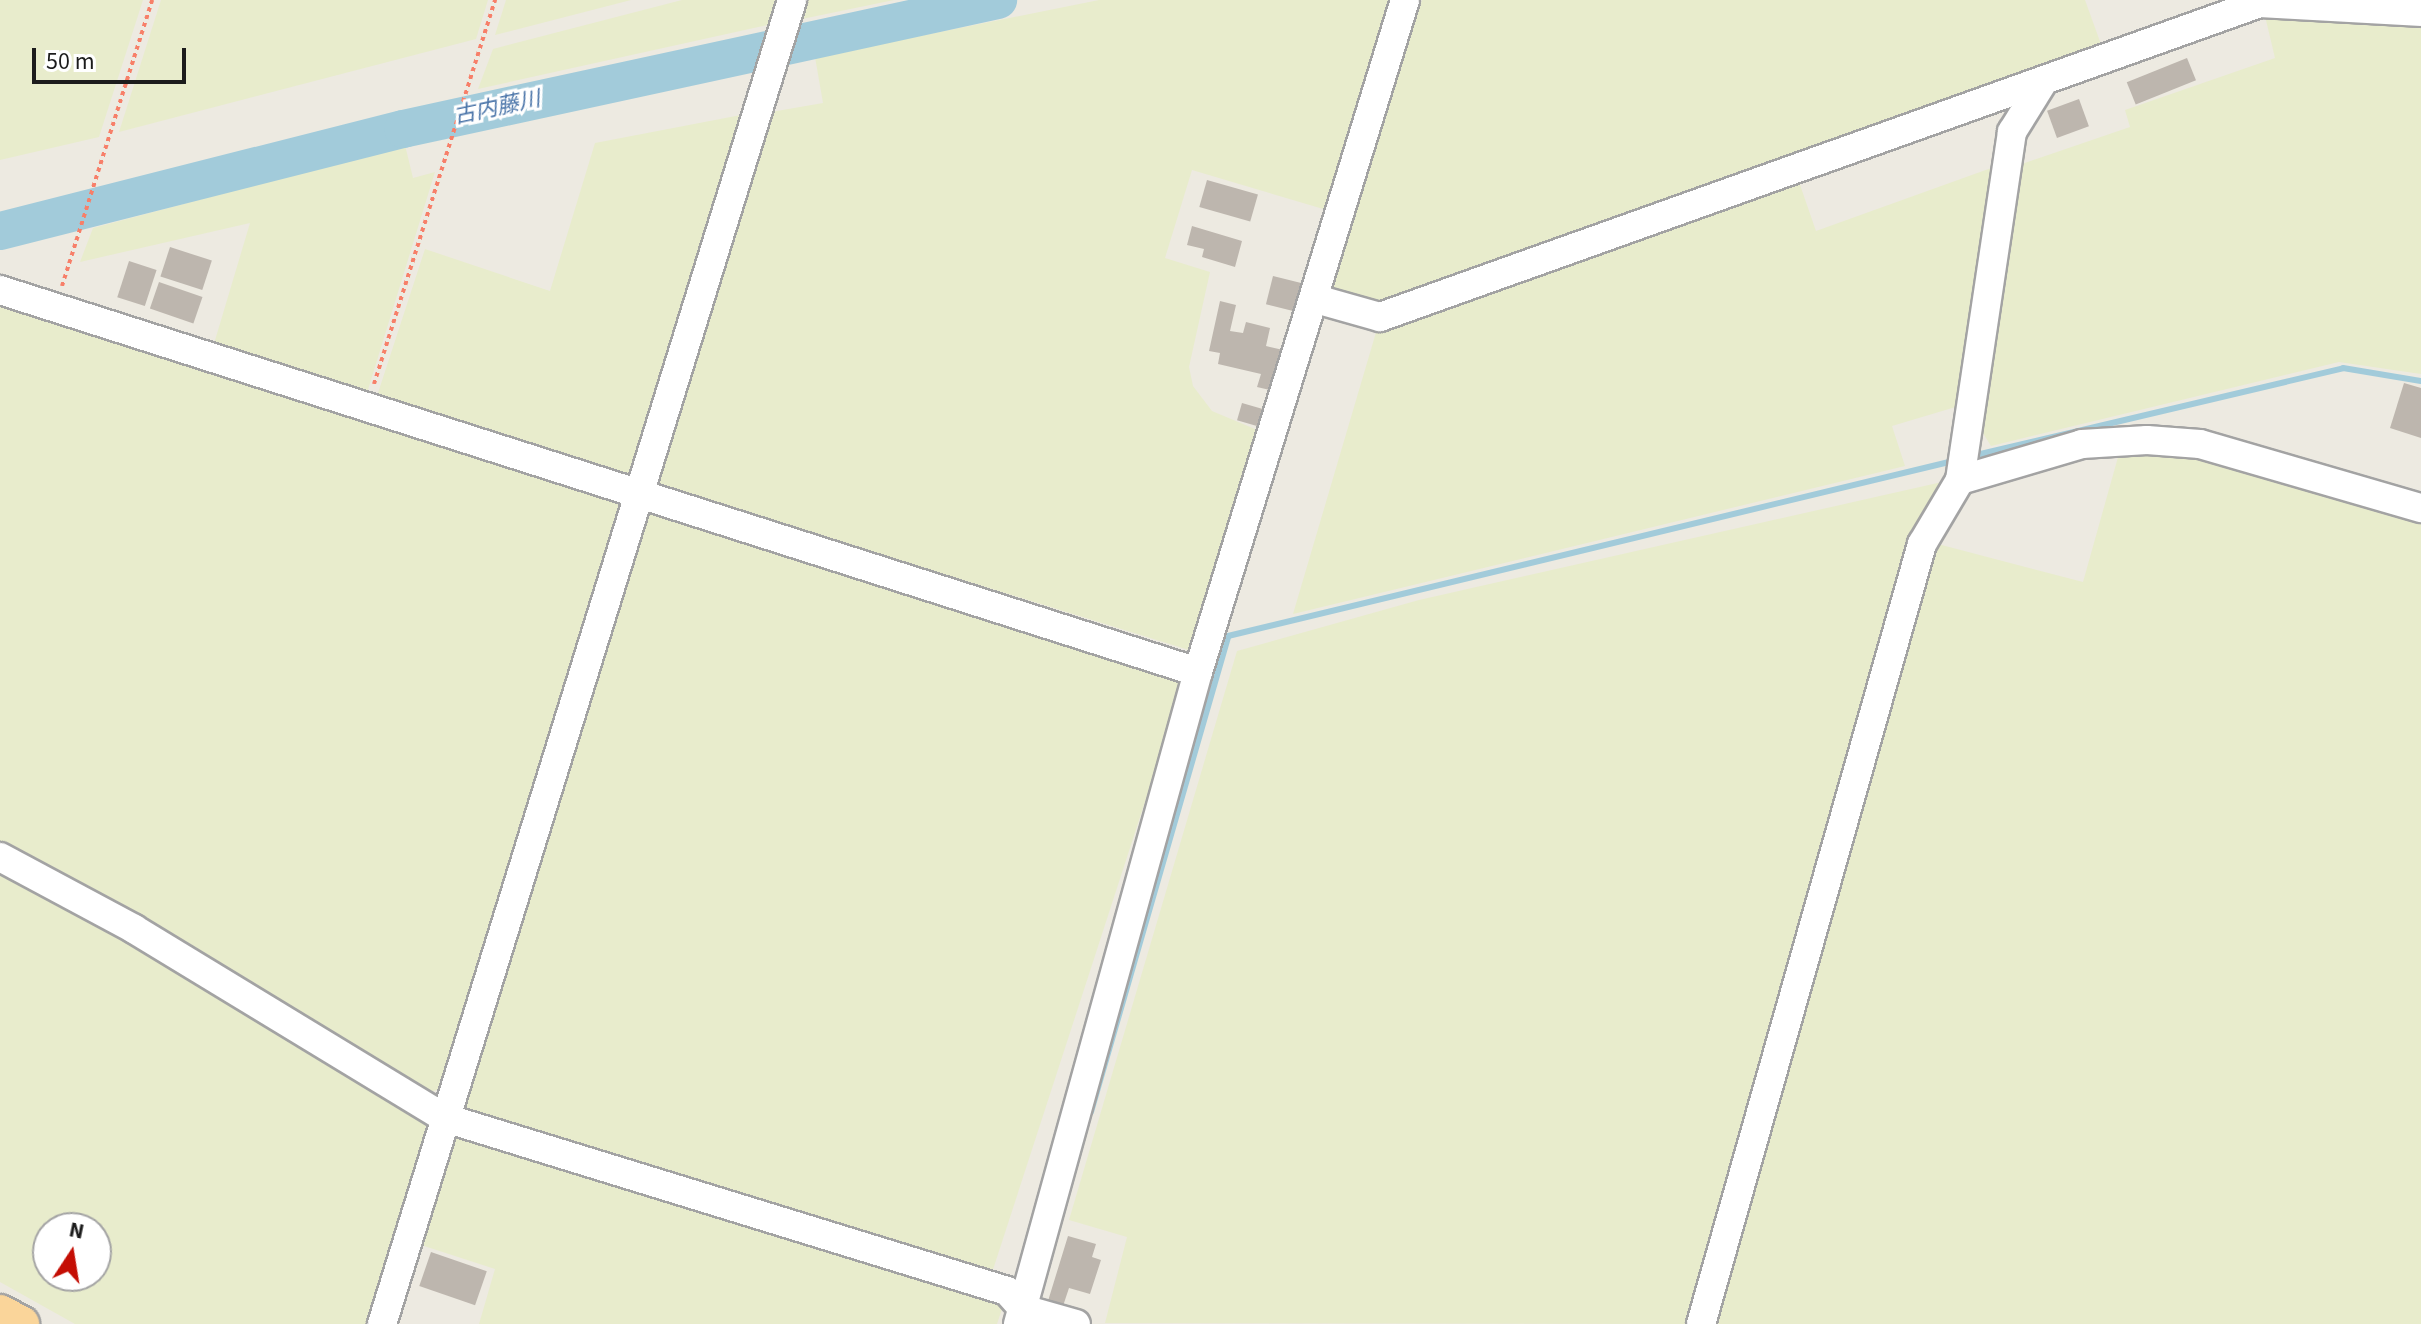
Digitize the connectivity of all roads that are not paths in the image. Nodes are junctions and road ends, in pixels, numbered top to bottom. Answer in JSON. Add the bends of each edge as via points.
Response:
{"nodes":[{"id":1,"x":1405,"y":0,"type":"edge"},
{"id":2,"x":788,"y":11,"type":"edge"},
{"id":3,"x":2421,"y":12,"type":"edge"},
{"id":4,"x":2043,"y":82,"type":"junction"},
{"id":5,"x":0,"y":290,"type":"edge"},
{"id":6,"x":1316,"y":299,"type":"junction"},
{"id":7,"x":1960,"y":480,"type":"junction"},
{"id":8,"x":641,"y":491,"type":"junction"},
{"id":9,"x":2421,"y":508,"type":"edge"},
{"id":10,"x":1198,"y":672,"type":"junction"},
{"id":11,"x":0,"y":857,"type":"edge"},
{"id":12,"x":445,"y":1118,"type":"junction"},
{"id":13,"x":0,"y":1313,"type":"edge"},
{"id":14,"x":1020,"y":1316,"type":"edge"},
{"id":15,"x":21,"y":1324,"type":"edge"},
{"id":16,"x":382,"y":1324,"type":"edge"},
{"id":17,"x":1076,"y":1324,"type":"edge"},
{"id":18,"x":1701,"y":1324,"type":"edge"}],
"edges":[{"from":1,"to":6,"type":"street"},
{"from":2,"to":8,"type":"street"},
{"from":3,"to":4,"type":"street","via":[[2260,3]]},
{"from":4,"to":6,"type":"street","via":[[1380,317]]},
{"from":4,"to":7,"type":"street","via":[[2012,132]]},
{"from":5,"to":8,"type":"street"},
{"from":6,"to":10,"type":"street"},
{"from":7,"to":9,"type":"street","via":[[2082,444],[2147,440],[2200,444]]},
{"from":7,"to":18,"type":"street","via":[[1922,544]]},
{"from":8,"to":10,"type":"street"},
{"from":8,"to":12,"type":"street"},
{"from":10,"to":14,"type":"street"},
{"from":11,"to":12,"type":"street","via":[[134,929]]},
{"from":12,"to":14,"type":"street","via":[[1007,1291]]},
{"from":12,"to":16,"type":"street"},
{"from":13,"to":15,"type":"main road"},
{"from":14,"to":17,"type":"street"}]}
